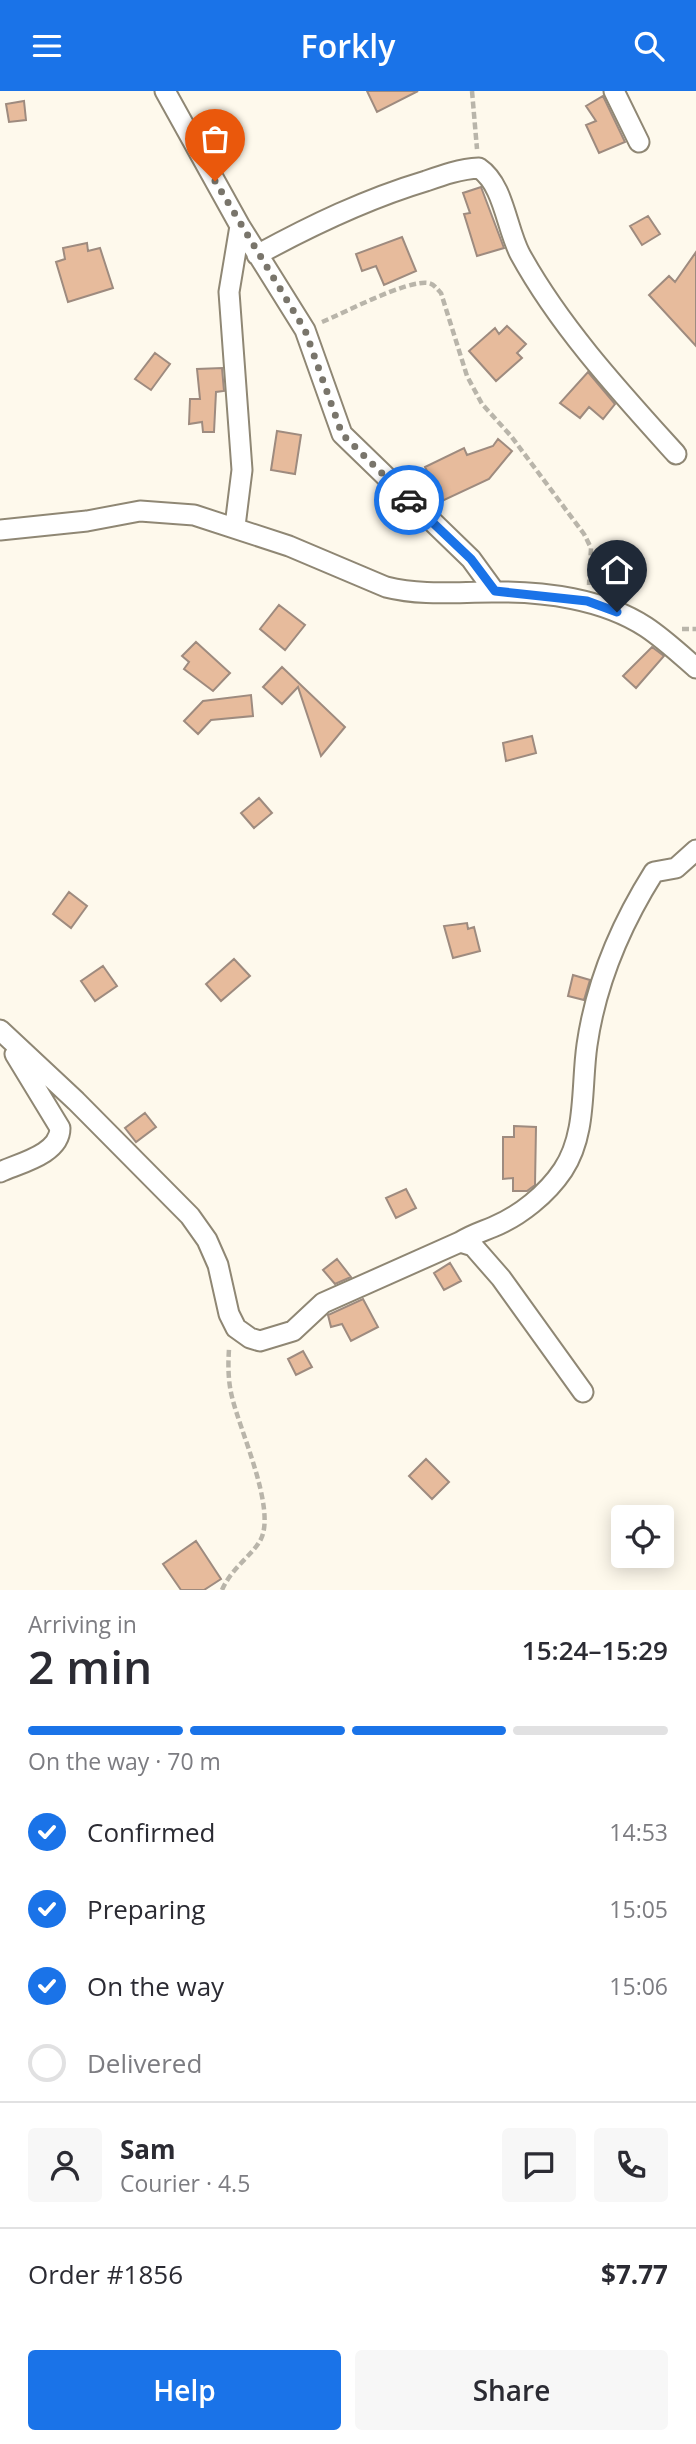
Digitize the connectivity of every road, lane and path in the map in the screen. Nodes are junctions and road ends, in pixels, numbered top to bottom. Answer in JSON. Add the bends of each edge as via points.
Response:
{"nodes":[{"id":1,"x":165,"y":91,"type":"edge"},
{"id":2,"x":472,"y":91,"type":"edge"},
{"id":3,"x":614,"y":91,"type":"edge"},
{"id":4,"x":639,"y":142,"type":"dead end"},
{"id":5,"x":479,"y":168,"type":"junction"},
{"id":6,"x":240,"y":226,"type":"junction"},
{"id":7,"x":257,"y":255,"type":"junction"},
{"id":8,"x":305,"y":330,"type":"junction"},
{"id":9,"x":676,"y":454,"type":"dead end"},
{"id":10,"x":234,"y":526,"type":"junction"},
{"id":11,"x":0,"y":530,"type":"edge"},
{"id":12,"x":495,"y":591,"type":"junction"},
{"id":13,"x":587,"y":601,"type":"junction"},
{"id":14,"x":696,"y":668,"type":"edge"},
{"id":15,"x":696,"y":850,"type":"edge"},
{"id":16,"x":1,"y":1031,"type":"edge"},
{"id":17,"x":0,"y":1172,"type":"edge"},
{"id":18,"x":460,"y":1242,"type":"junction"},
{"id":19,"x":236,"y":1328,"type":"junction"},
{"id":20,"x":583,"y":1392,"type":"dead end"},
{"id":21,"x":222,"y":1590,"type":"edge"}],
"edges":[{"from":1,"to":6,"type":"street"},
{"from":2,"to":5,"type":"path"},
{"from":3,"to":4,"type":"street"},
{"from":5,"to":7,"type":"street","via":[[339,211]]},
{"from":5,"to":9,"type":"street","via":[[493,181],[520,253],[544,293]]},
{"from":6,"to":7,"type":"street"},
{"from":6,"to":10,"type":"street","via":[[229,292],[242,470]]},
{"from":7,"to":8,"type":"street"},
{"from":8,"to":12,"type":"street","via":[[342,434],[471,559]]},
{"from":8,"to":13,"type":"path","via":[[381,296],[432,284],[441,293],[467,376],[482,404],[511,436],[591,548]]},
{"from":10,"to":11,"type":"street","via":[[194,515],[140,511]]},
{"from":10,"to":12,"type":"street","via":[[386,587],[436,594]]},
{"from":12,"to":13,"type":"street"},
{"from":13,"to":14,"type":"street","via":[[646,627]]},
{"from":15,"to":18,"type":"street","via":[[676,869],[654,872],[609,955],[587,1043],[578,1136],[563,1169],[514,1217]]},
{"from":16,"to":17,"type":"street","via":[[60,1128],[60,1137],[55,1146]]},
{"from":16,"to":19,"type":"street","via":[[190,1216],[208,1240]]},
{"from":18,"to":19,"type":"street","via":[[323,1303],[293,1331],[260,1341]]},
{"from":18,"to":20,"type":"street","via":[[473,1246],[501,1278]]},
{"from":19,"to":21,"type":"path","via":[[229,1349],[229,1381],[263,1490],[264,1511],[262,1538],[230,1572]]}]}
